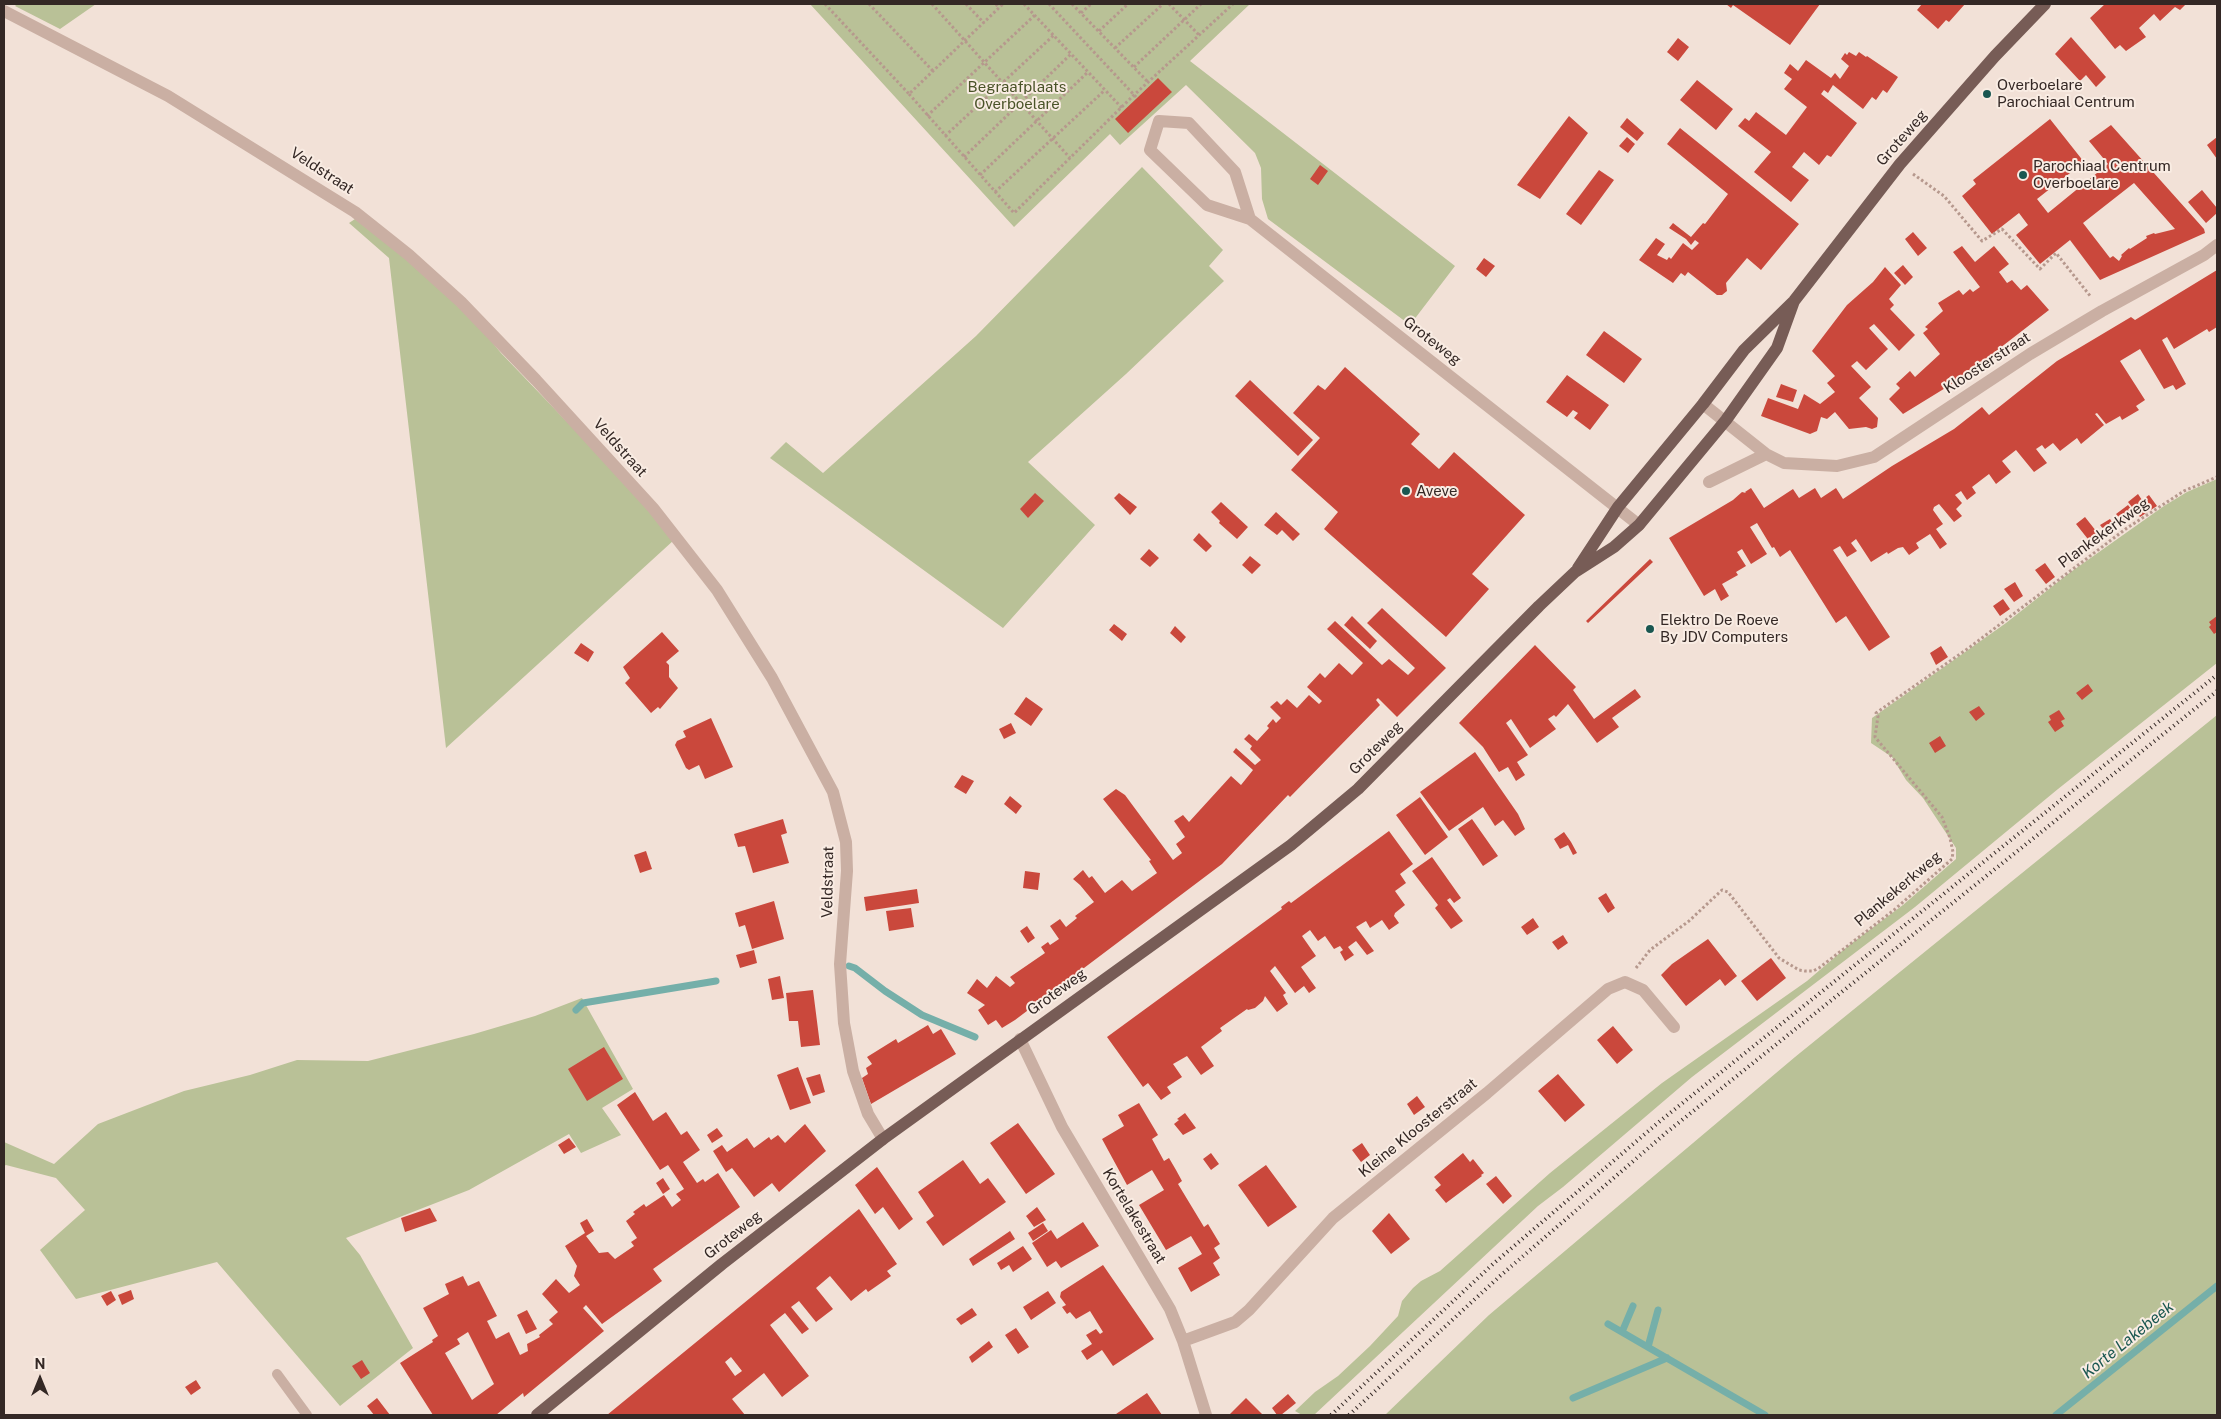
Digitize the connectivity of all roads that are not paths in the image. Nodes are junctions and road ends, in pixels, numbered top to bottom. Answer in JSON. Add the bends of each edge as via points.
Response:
{"nodes":[{"id":1,"x":2045,"y":4,"type":"edge"},
{"id":2,"x":4,"y":11,"type":"edge"},
{"id":3,"x":1250,"y":219,"type":"junction"},
{"id":4,"x":2217,"y":245,"type":"edge"},
{"id":5,"x":1794,"y":301,"type":"junction"},
{"id":6,"x":1704,"y":404,"type":"junction"},
{"id":7,"x":1726,"y":420,"type":"junction"},
{"id":8,"x":1766,"y":454,"type":"junction"},
{"id":9,"x":1709,"y":482,"type":"dead end"},
{"id":10,"x":1618,"y":507,"type":"junction"},
{"id":11,"x":1639,"y":525,"type":"junction"},
{"id":12,"x":1575,"y":572,"type":"junction"},
{"id":13,"x":1674,"y":1027,"type":"dead end"},
{"id":14,"x":1020,"y":1039,"type":"junction"},
{"id":15,"x":882,"y":1139,"type":"junction"},
{"id":16,"x":1183,"y":1341,"type":"junction"},
{"id":17,"x":277,"y":1374,"type":"dead end"},
{"id":18,"x":307,"y":1415,"type":"edge"},
{"id":19,"x":537,"y":1415,"type":"edge"},
{"id":20,"x":1206,"y":1415,"type":"edge"}],
"edges":[{"from":1,"to":5,"type":"main road","name":"Groteweg","via":[[1900,164]]},
{"from":2,"to":15,"type":"street","name":"Veldstraat","via":[[176,100],[355,212],[409,254],[461,302],[653,508],[717,590],[772,678],[833,792],[846,842],[840,964],[844,1023],[853,1071],[868,1114]]},
{"from":3,"to":3,"type":"street","name":"Groteweg","via":[[1235,172],[1189,123],[1159,121],[1150,150],[1207,205]]},
{"from":3,"to":10,"type":"street","name":"Groteweg"},
{"from":4,"to":8,"type":"street","name":"Kloosterstraat","via":[[2030,354],[1874,457],[1837,466],[1808,466],[1784,463]]},
{"from":5,"to":6,"type":"main road","name":"Groteweg","via":[[1744,350]]},
{"from":5,"to":7,"type":"main road","name":"Groteweg","via":[[1777,348]]},
{"from":6,"to":7,"type":"street"},
{"from":6,"to":10,"type":"main road","name":"Groteweg"},
{"from":7,"to":8,"type":"street","name":"Kloosterstraat"},
{"from":7,"to":11,"type":"main road","name":"Groteweg"},
{"from":8,"to":9,"type":"street"},
{"from":10,"to":11,"type":"street","name":"Groteweg"},
{"from":10,"to":12,"type":"main road","name":"Groteweg"},
{"from":11,"to":12,"type":"main road","name":"Groteweg","via":[[1614,547]]},
{"from":12,"to":14,"type":"main road","name":"Groteweg","via":[[1358,789],[1291,845]]},
{"from":13,"to":16,"type":"street","name":"Kleine Kloosterstraat","via":[[1643,990],[1625,982],[1608,990],[1332,1218],[1235,1322]]},
{"from":14,"to":15,"type":"main road","name":"Groteweg"},
{"from":14,"to":16,"type":"street","name":"Kortelakestraat","via":[[1062,1127],[1170,1309]]},
{"from":15,"to":19,"type":"main road","name":"Groteweg"},
{"from":16,"to":20,"type":"street","name":"Kortelakestraat"},
{"from":17,"to":18,"type":"lane"}]}
